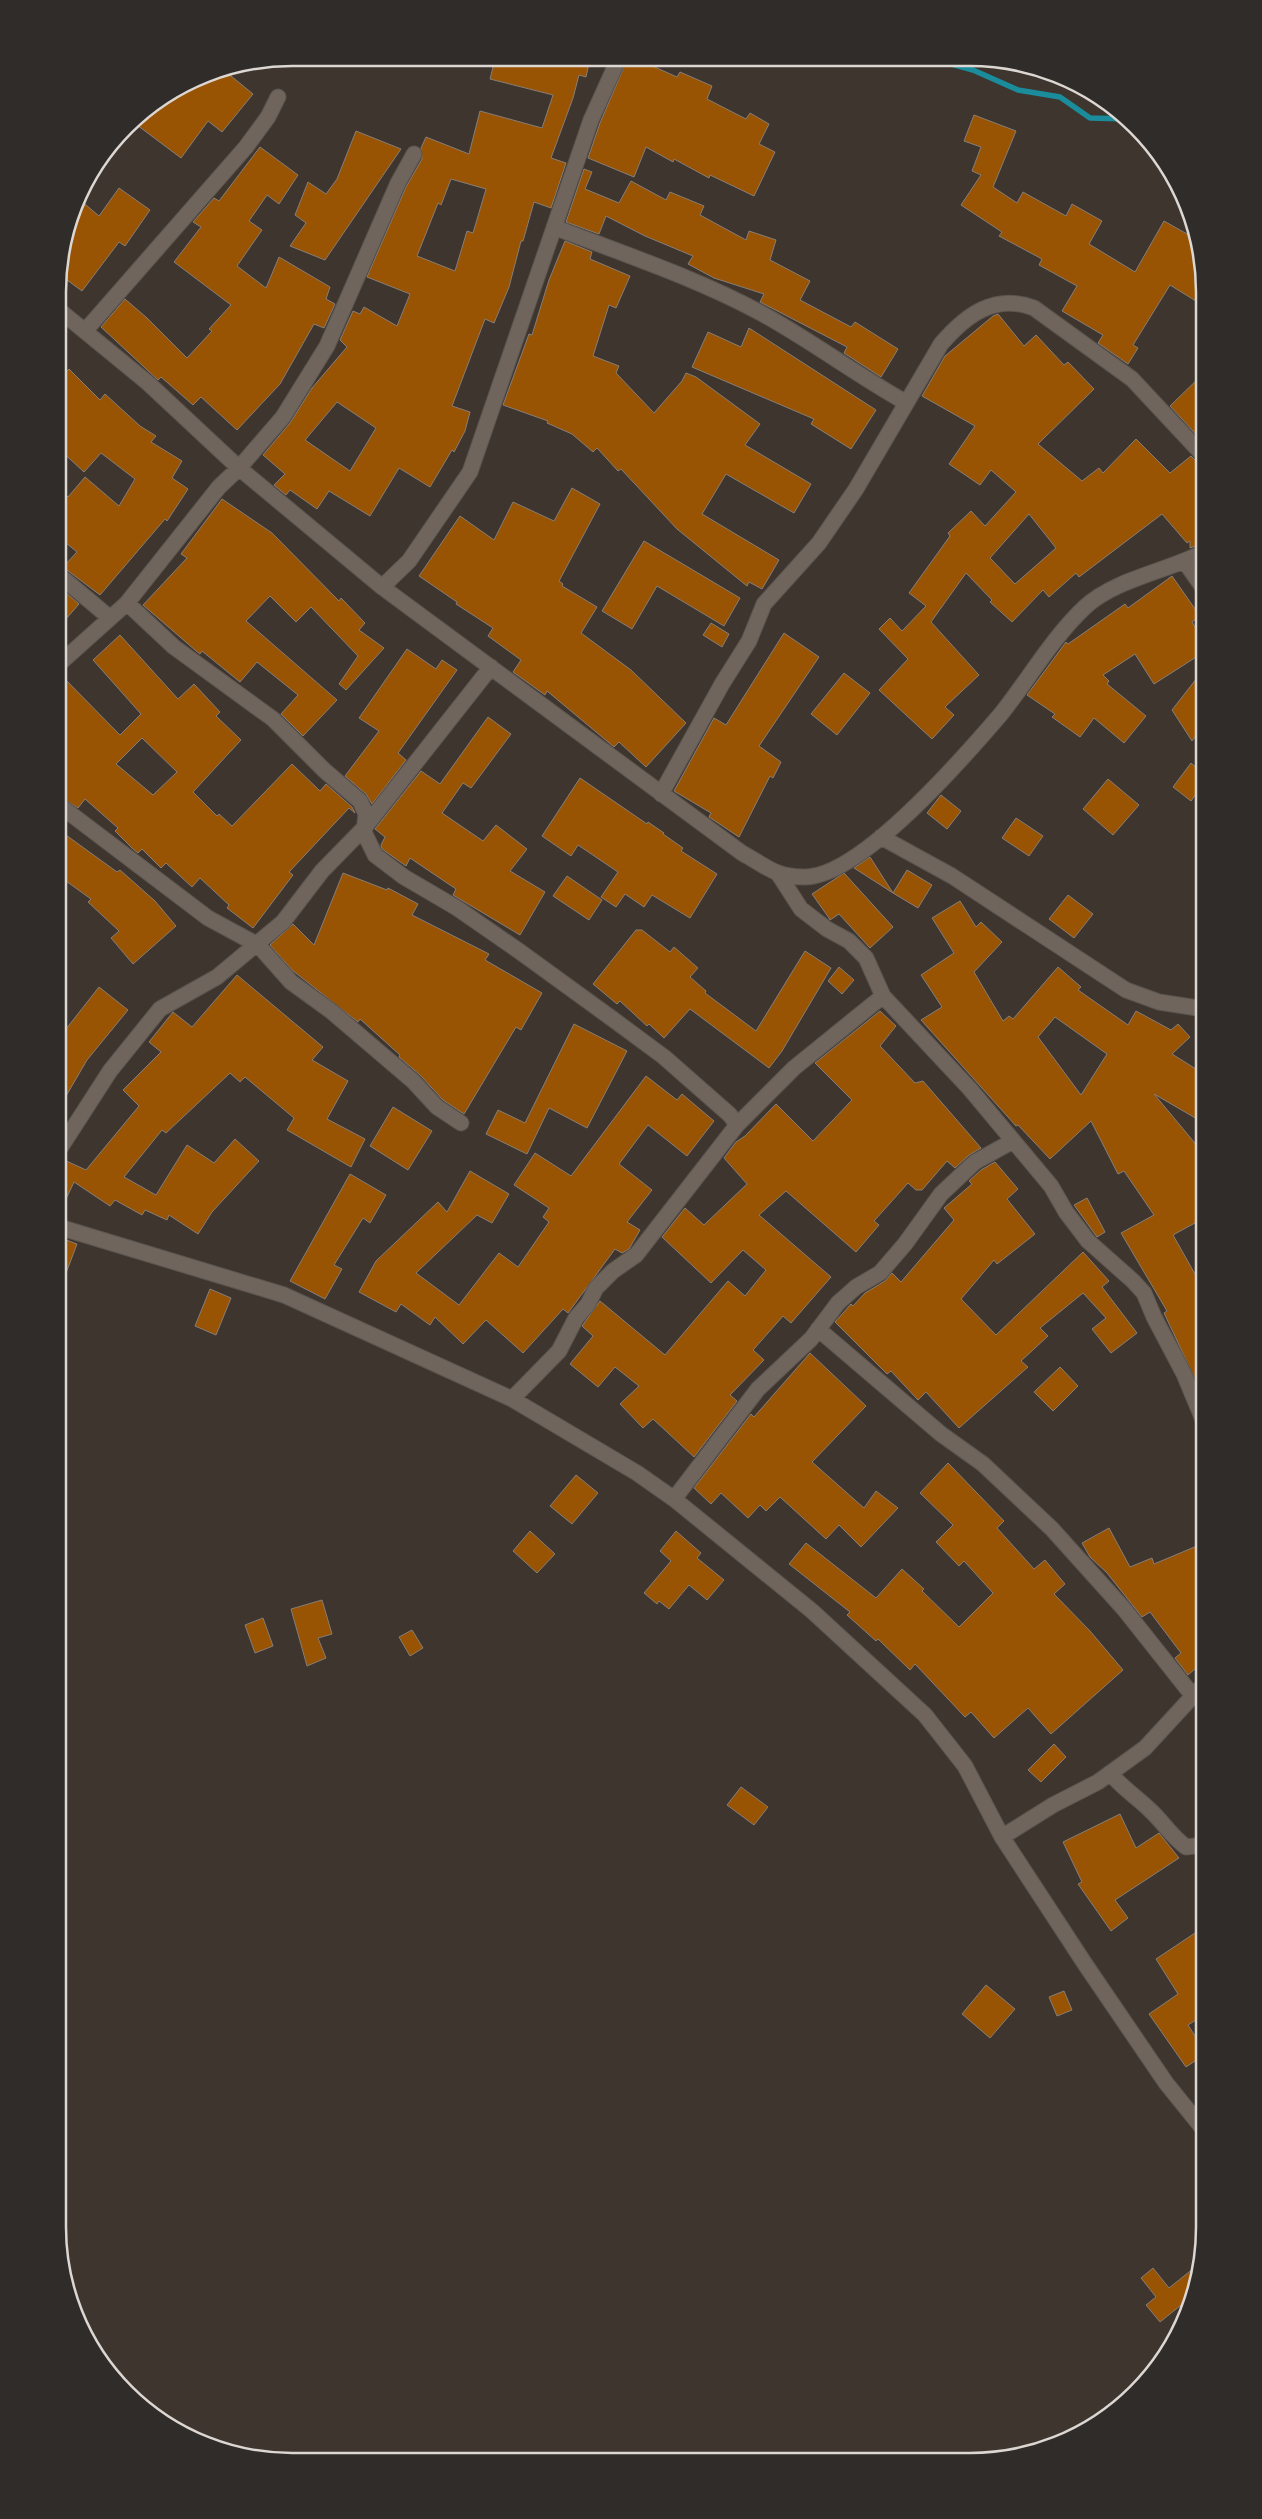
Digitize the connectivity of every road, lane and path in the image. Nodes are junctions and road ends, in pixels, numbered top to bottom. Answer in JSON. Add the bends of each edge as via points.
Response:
{"nodes":[{"id":1,"x":615,"y":66,"type":"edge"},
{"id":2,"x":278,"y":97,"type":"dead end"},
{"id":3,"x":414,"y":154,"type":"dead end"},
{"id":4,"x":554,"y":227,"type":"junction"},
{"id":5,"x":66,"y":316,"type":"edge"},
{"id":6,"x":85,"y":331,"type":"junction"},
{"id":7,"x":905,"y":402,"type":"junction"},
{"id":8,"x":1196,"y":447,"type":"edge"},
{"id":9,"x":239,"y":468,"type":"junction"},
{"id":10,"x":1196,"y":556,"type":"edge"},
{"id":11,"x":1185,"y":562,"type":"junction"},
{"id":12,"x":1196,"y":578,"type":"edge"},
{"id":13,"x":66,"y":581,"type":"edge"},
{"id":14,"x":382,"y":586,"type":"junction"},
{"id":15,"x":127,"y":603,"type":"junction"},
{"id":16,"x":110,"y":618,"type":"junction"},
{"id":17,"x":66,"y":658,"type":"edge"},
{"id":18,"x":490,"y":667,"type":"junction"},
{"id":19,"x":661,"y":794,"type":"junction"},
{"id":20,"x":66,"y":810,"type":"edge"},
{"id":21,"x":364,"y":827,"type":"junction"},
{"id":22,"x":881,"y":837,"type":"junction"},
{"id":23,"x":779,"y":876,"type":"junction"},
{"id":24,"x":258,"y":945,"type":"junction"},
{"id":25,"x":883,"y":996,"type":"junction"},
{"id":26,"x":1196,"y":1008,"type":"edge"},
{"id":27,"x":461,"y":1122,"type":"dead end"},
{"id":28,"x":738,"y":1125,"type":"junction"},
{"id":29,"x":66,"y":1139,"type":"edge"},
{"id":30,"x":1013,"y":1141,"type":"junction"},
{"id":31,"x":66,"y":1229,"type":"edge"},
{"id":32,"x":818,"y":1329,"type":"junction"},
{"id":33,"x":512,"y":1399,"type":"junction"},
{"id":34,"x":1196,"y":1405,"type":"edge"},
{"id":35,"x":674,"y":1499,"type":"junction"},
{"id":36,"x":1196,"y":1693,"type":"edge"},
{"id":37,"x":1193,"y":1696,"type":"junction"},
{"id":38,"x":1110,"y":1773,"type":"junction"},
{"id":39,"x":1002,"y":1838,"type":"junction"},
{"id":40,"x":1196,"y":1846,"type":"edge"},
{"id":41,"x":1196,"y":2120,"type":"edge"}],
"edges":[{"from":1,"to":4,"type":"street","via":[[591,120]]},
{"from":2,"to":6,"type":"street","via":[[246,147]]},
{"from":3,"to":9,"type":"street","via":[[394,192],[327,346],[283,417]]},
{"from":4,"to":7,"type":"street","via":[[675,273],[758,311]]},
{"from":4,"to":14,"type":"street","via":[[470,472],[409,561]]},
{"from":5,"to":6,"type":"street"},
{"from":6,"to":9,"type":"street","via":[[148,383]]},
{"from":7,"to":8,"type":"street","via":[[940,344],[955,328],[988,307],[1018,302],[1034,308],[1132,379]]},
{"from":7,"to":19,"type":"street","via":[[856,489],[818,543],[764,604],[749,641]]},
{"from":9,"to":14,"type":"street"},
{"from":9,"to":15,"type":"street","via":[[219,486]]},
{"from":10,"to":11,"type":"street"},
{"from":11,"to":12,"type":"street"},
{"from":11,"to":22,"type":"street","via":[[1112,589],[1086,606],[1068,624],[1001,713],[946,775]]},
{"from":13,"to":16,"type":"street"},
{"from":14,"to":18,"type":"street"},
{"from":15,"to":16,"type":"street"},
{"from":15,"to":21,"type":"street","via":[[174,647],[273,719],[360,801],[366,814]]},
{"from":16,"to":17,"type":"street"},
{"from":18,"to":19,"type":"street"},
{"from":18,"to":21,"type":"street"},
{"from":19,"to":23,"type":"street"},
{"from":20,"to":24,"type":"street","via":[[208,918]]},
{"from":21,"to":24,"type":"street","via":[[322,871],[283,922]]},
{"from":21,"to":28,"type":"street","via":[[375,855],[519,951],[664,1057]]},
{"from":22,"to":23,"type":"street","via":[[831,872],[806,877]]},
{"from":22,"to":26,"type":"street","via":[[952,876],[1126,990],[1159,1002]]},
{"from":23,"to":25,"type":"street","via":[[801,908],[866,958]]},
{"from":24,"to":27,"type":"street","via":[[291,982],[331,1011],[413,1081],[437,1107]]},
{"from":24,"to":29,"type":"street","via":[[217,977],[160,1009],[110,1071]]},
{"from":25,"to":28,"type":"street","via":[[794,1068]]},
{"from":25,"to":30,"type":"street"},
{"from":28,"to":33,"type":"street","via":[[636,1255],[596,1288],[559,1351]]},
{"from":30,"to":32,"type":"street","via":[[975,1162],[941,1194],[880,1273],[843,1298]]},
{"from":30,"to":34,"type":"street","via":[[1051,1186],[1088,1241],[1144,1293]]},
{"from":31,"to":33,"type":"street","via":[[284,1295]]},
{"from":32,"to":35,"type":"street","via":[[758,1389]]},
{"from":32,"to":37,"type":"street","via":[[941,1434],[983,1464],[1052,1529],[1124,1609]]},
{"from":33,"to":35,"type":"street","via":[[637,1473]]},
{"from":35,"to":39,"type":"street","via":[[812,1611],[925,1715],[965,1766]]},
{"from":36,"to":37,"type":"street"},
{"from":37,"to":38,"type":"street","via":[[1145,1748]]},
{"from":38,"to":39,"type":"street"},
{"from":38,"to":40,"type":"street","via":[[1121,1787],[1153,1812],[1172,1836],[1186,1847]]},
{"from":39,"to":41,"type":"street","via":[[1166,2083]]}]}
